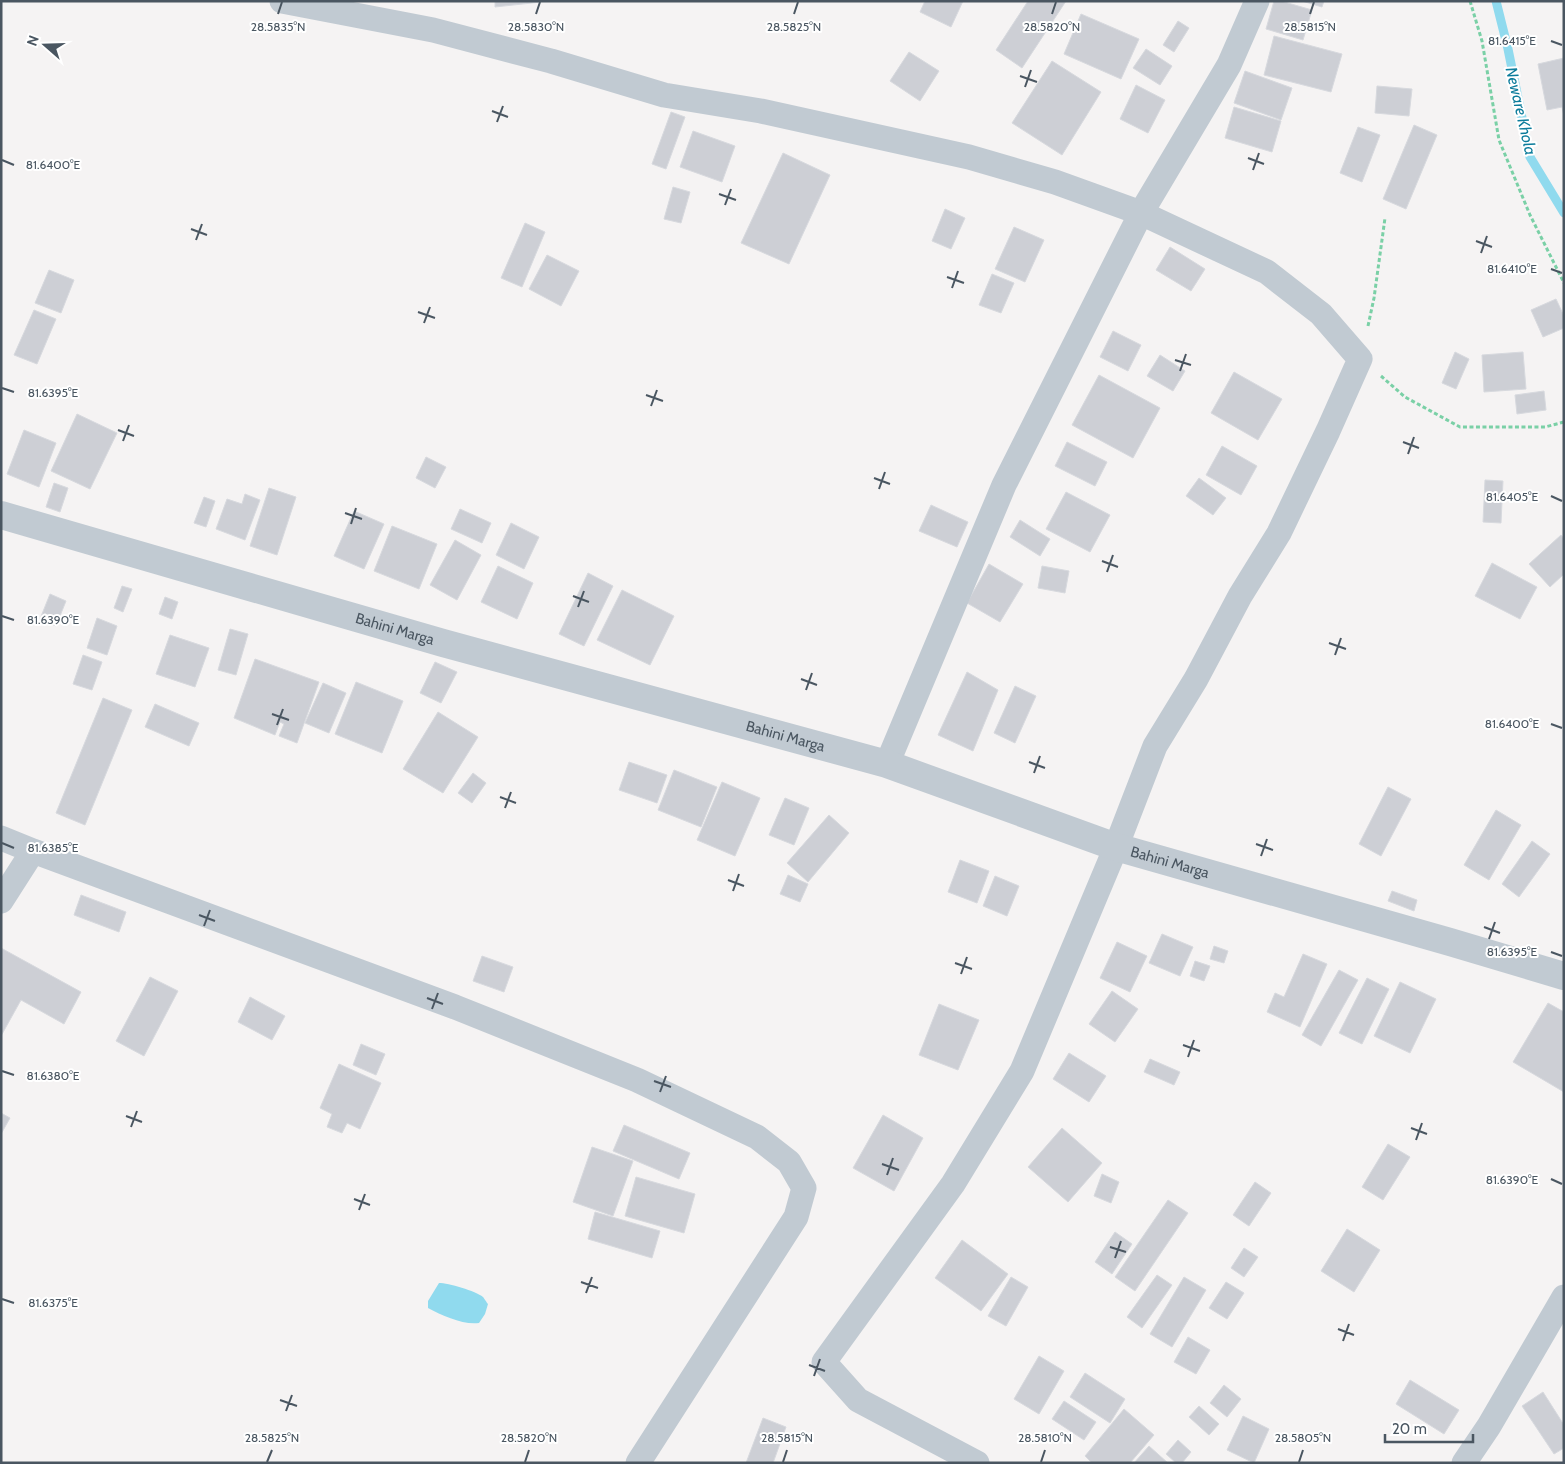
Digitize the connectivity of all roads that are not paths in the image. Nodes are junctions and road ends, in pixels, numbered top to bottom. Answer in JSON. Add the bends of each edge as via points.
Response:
{"nodes":[{"id":1,"x":282,"y":1,"type":"edge"},
{"id":2,"x":1257,"y":1,"type":"edge"},
{"id":3,"x":1142,"y":213,"type":"junction"},
{"id":4,"x":1,"y":515,"type":"edge"},
{"id":5,"x":887,"y":764,"type":"junction"},
{"id":6,"x":1,"y":838,"type":"edge"},
{"id":7,"x":1116,"y":847,"type":"junction"},
{"id":8,"x":33,"y":851,"type":"junction"},
{"id":9,"x":1,"y":901,"type":"edge"},
{"id":10,"x":1564,"y":976,"type":"edge"},
{"id":11,"x":1564,"y":1297,"type":"edge"},
{"id":12,"x":638,"y":1463,"type":"edge"},
{"id":13,"x":977,"y":1463,"type":"edge"},
{"id":14,"x":1464,"y":1463,"type":"edge"}],
"edges":[{"from":1,"to":3,"type":"street","via":[[433,30],[664,95],[761,111],[969,157],[1055,182]]},
{"from":2,"to":3,"type":"street","via":[[1229,65]]},
{"from":3,"to":5,"type":"street","via":[[1004,485]]},
{"from":3,"to":7,"type":"street","via":[[1267,272],[1321,314],[1360,358],[1279,534],[1155,746]]},
{"from":4,"to":5,"type":"street","name":"Bahini Marga","via":[[443,643]]},
{"from":5,"to":7,"type":"street","name":"Bahini Marga"},
{"from":6,"to":8,"type":"street"},
{"from":7,"to":10,"type":"street","name":"Bahini Marga"},
{"from":7,"to":13,"type":"street","via":[[1022,1071],[953,1184],[824,1362],[858,1400]]},
{"from":8,"to":9,"type":"street"},
{"from":8,"to":12,"type":"street","via":[[455,1007],[637,1080],[757,1137],[789,1162],[804,1188],[796,1217]]},
{"from":11,"to":14,"type":"street"}]}
